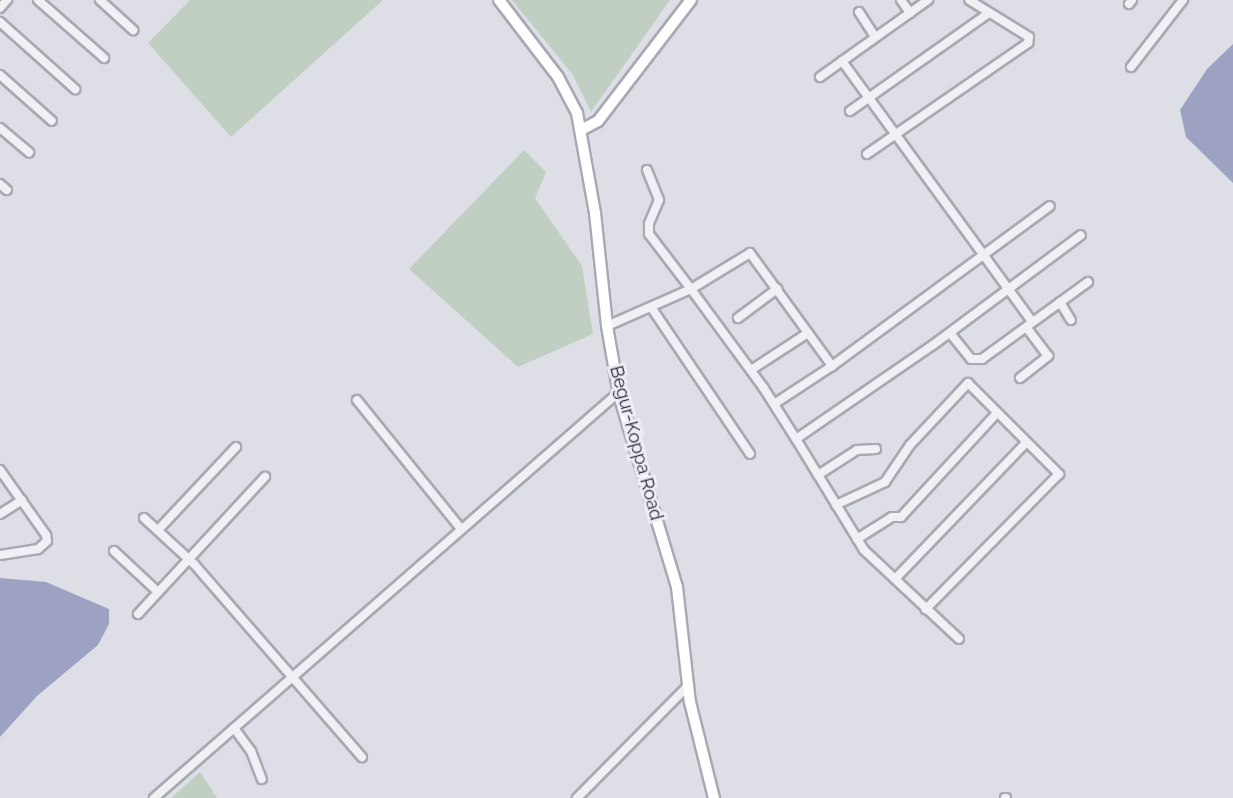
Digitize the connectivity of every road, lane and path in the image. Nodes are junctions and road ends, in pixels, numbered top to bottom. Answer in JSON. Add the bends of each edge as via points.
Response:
{"nodes":[{"id":1,"x":7,"y":0,"type":"edge"},
{"id":2,"x":38,"y":0,"type":"edge"},
{"id":3,"x":100,"y":0,"type":"edge"},
{"id":4,"x":499,"y":0,"type":"edge"},
{"id":5,"x":691,"y":0,"type":"edge"},
{"id":6,"x":901,"y":0,"type":"edge"},
{"id":7,"x":928,"y":0,"type":"edge"},
{"id":8,"x":969,"y":0,"type":"edge"},
{"id":9,"x":1183,"y":0,"type":"edge"},
{"id":10,"x":0,"y":8,"type":"edge"},
{"id":11,"x":859,"y":12,"type":"dead end"},
{"id":12,"x":910,"y":13,"type":"junction"},
{"id":13,"x":989,"y":13,"type":"junction"},
{"id":14,"x":0,"y":22,"type":"edge"},
{"id":15,"x":133,"y":30,"type":"dead end"},
{"id":16,"x":876,"y":37,"type":"junction"},
{"id":17,"x":104,"y":58,"type":"dead end"},
{"id":18,"x":842,"y":61,"type":"junction"},
{"id":19,"x":1131,"y":67,"type":"dead end"},
{"id":20,"x":0,"y":75,"type":"edge"},
{"id":21,"x":820,"y":77,"type":"dead end"},
{"id":22,"x":75,"y":89,"type":"dead end"},
{"id":23,"x":869,"y":99,"type":"junction"},
{"id":24,"x":850,"y":111,"type":"dead end"},
{"id":25,"x":52,"y":121,"type":"dead end"},
{"id":26,"x":0,"y":128,"type":"edge"},
{"id":27,"x":580,"y":130,"type":"junction"},
{"id":28,"x":894,"y":135,"type":"junction"},
{"id":29,"x":29,"y":152,"type":"dead end"},
{"id":30,"x":867,"y":154,"type":"dead end"},
{"id":31,"x":647,"y":170,"type":"dead end"},
{"id":32,"x":1050,"y":206,"type":"dead end"},
{"id":33,"x":1080,"y":235,"type":"dead end"},
{"id":34,"x":981,"y":256,"type":"junction"},
{"id":35,"x":1088,"y":282,"type":"dead end"},
{"id":36,"x":691,"y":289,"type":"junction"},
{"id":37,"x":777,"y":289,"type":"junction"},
{"id":38,"x":1006,"y":291,"type":"junction"},
{"id":39,"x":1060,"y":302,"type":"junction"},
{"id":40,"x":651,"y":307,"type":"junction"},
{"id":41,"x":738,"y":318,"type":"dead end"},
{"id":42,"x":1071,"y":320,"type":"dead end"},
{"id":43,"x":1029,"y":325,"type":"junction"},
{"id":44,"x":607,"y":326,"type":"junction"},
{"id":45,"x":808,"y":333,"type":"junction"},
{"id":46,"x":950,"y":333,"type":"junction"},
{"id":47,"x":832,"y":366,"type":"junction"},
{"id":48,"x":751,"y":370,"type":"junction"},
{"id":49,"x":1020,"y":378,"type":"dead end"},
{"id":50,"x":619,"y":392,"type":"junction"},
{"id":51,"x":357,"y":400,"type":"dead end"},
{"id":52,"x":774,"y":404,"type":"junction"},
{"id":53,"x":997,"y":412,"type":"junction"},
{"id":54,"x":796,"y":439,"type":"junction"},
{"id":55,"x":1028,"y":442,"type":"junction"},
{"id":56,"x":236,"y":447,"type":"dead end"},
{"id":57,"x":876,"y":449,"type":"dead end"},
{"id":58,"x":750,"y":454,"type":"dead end"},
{"id":59,"x":0,"y":470,"type":"edge"},
{"id":60,"x":818,"y":475,"type":"junction"},
{"id":61,"x":265,"y":477,"type":"dead end"},
{"id":62,"x":22,"y":500,"type":"junction"},
{"id":63,"x":836,"y":505,"type":"junction"},
{"id":64,"x":0,"y":514,"type":"edge"},
{"id":65,"x":144,"y":518,"type":"dead end"},
{"id":66,"x":461,"y":528,"type":"junction"},
{"id":67,"x":158,"y":530,"type":"junction"},
{"id":68,"x":857,"y":539,"type":"junction"},
{"id":69,"x":114,"y":551,"type":"dead end"},
{"id":70,"x":0,"y":555,"type":"edge"},
{"id":71,"x":189,"y":558,"type":"junction"},
{"id":72,"x":895,"y":579,"type":"junction"},
{"id":73,"x":158,"y":592,"type":"junction"},
{"id":74,"x":926,"y":609,"type":"junction"},
{"id":75,"x":138,"y":614,"type":"dead end"},
{"id":76,"x":959,"y":639,"type":"dead end"},
{"id":77,"x":291,"y":677,"type":"junction"},
{"id":78,"x":688,"y":685,"type":"junction"},
{"id":79,"x":234,"y":728,"type":"junction"},
{"id":80,"x":362,"y":757,"type":"dead end"},
{"id":81,"x":262,"y":779,"type":"dead end"},
{"id":82,"x":154,"y":798,"type":"edge"},
{"id":83,"x":577,"y":798,"type":"edge"},
{"id":84,"x":714,"y":798,"type":"edge"}],
"edges":[{"from":1,"to":10,"type":"street"},
{"from":2,"to":17,"type":"street"},
{"from":3,"to":15,"type":"street"},
{"from":4,"to":27,"type":"main road","name":"Begur-Koppa Road","via":[[558,77]]},
{"from":5,"to":27,"type":"main road","via":[[598,122]]},
{"from":6,"to":12,"type":"street"},
{"from":7,"to":12,"type":"street"},
{"from":8,"to":13,"type":"street"},
{"from":9,"to":19,"type":"street"},
{"from":11,"to":16,"type":"street"},
{"from":12,"to":16,"type":"street"},
{"from":13,"to":23,"type":"street"},
{"from":13,"to":28,"type":"street","via":[[1029,37],[1028,43]]},
{"from":14,"to":22,"type":"street"},
{"from":16,"to":18,"type":"street"},
{"from":18,"to":21,"type":"street"},
{"from":18,"to":23,"type":"street"},
{"from":20,"to":25,"type":"street"},
{"from":23,"to":24,"type":"street"},
{"from":23,"to":28,"type":"street"},
{"from":26,"to":29,"type":"street"},
{"from":27,"to":44,"type":"main road","name":"Begur-Koppa Road","via":[[595,213]]},
{"from":28,"to":30,"type":"street"},
{"from":28,"to":34,"type":"street"},
{"from":31,"to":36,"type":"street","via":[[659,200],[649,234]]},
{"from":32,"to":34,"type":"street"},
{"from":33,"to":38,"type":"street"},
{"from":34,"to":38,"type":"street"},
{"from":34,"to":47,"type":"street"},
{"from":35,"to":39,"type":"street"},
{"from":36,"to":37,"type":"street","via":[[750,253]]},
{"from":36,"to":40,"type":"street"},
{"from":36,"to":48,"type":"street"},
{"from":37,"to":41,"type":"street"},
{"from":37,"to":45,"type":"street"},
{"from":38,"to":43,"type":"street"},
{"from":38,"to":46,"type":"street"},
{"from":39,"to":42,"type":"street"},
{"from":39,"to":43,"type":"street"},
{"from":40,"to":44,"type":"street"},
{"from":40,"to":58,"type":"street"},
{"from":43,"to":46,"type":"street","via":[[976,361]]},
{"from":43,"to":49,"type":"street","via":[[1048,356]]},
{"from":44,"to":50,"type":"main road","name":"Begur-Koppa Road"},
{"from":45,"to":47,"type":"street"},
{"from":45,"to":48,"type":"street"},
{"from":46,"to":54,"type":"street"},
{"from":47,"to":52,"type":"street"},
{"from":48,"to":52,"type":"street"},
{"from":50,"to":66,"type":"street"},
{"from":50,"to":78,"type":"main road","name":"Begur-Koppa Road","via":[[677,587]]},
{"from":51,"to":66,"type":"street"},
{"from":52,"to":54,"type":"street"},
{"from":53,"to":55,"type":"street"},
{"from":53,"to":63,"type":"street","via":[[968,383],[910,445],[885,482]]},
{"from":53,"to":68,"type":"street","via":[[901,518],[892,517]]},
{"from":54,"to":60,"type":"street"},
{"from":55,"to":72,"type":"street"},
{"from":55,"to":74,"type":"street","via":[[1059,474]]},
{"from":56,"to":67,"type":"street"},
{"from":57,"to":60,"type":"street","via":[[857,450]]},
{"from":59,"to":62,"type":"street"},
{"from":60,"to":63,"type":"street"},
{"from":61,"to":71,"type":"street"},
{"from":62,"to":64,"type":"street"},
{"from":62,"to":70,"type":"street","via":[[47,541],[38,549]]},
{"from":63,"to":68,"type":"street"},
{"from":65,"to":67,"type":"street"},
{"from":66,"to":77,"type":"street"},
{"from":67,"to":71,"type":"street"},
{"from":68,"to":72,"type":"street"},
{"from":69,"to":73,"type":"street"},
{"from":71,"to":73,"type":"street"},
{"from":71,"to":77,"type":"street"},
{"from":72,"to":74,"type":"street"},
{"from":73,"to":75,"type":"street"},
{"from":74,"to":76,"type":"street"},
{"from":77,"to":79,"type":"street"},
{"from":77,"to":80,"type":"street"},
{"from":78,"to":83,"type":"street"},
{"from":78,"to":84,"type":"main road","name":"Begur-Koppa Road"},
{"from":79,"to":81,"type":"street","via":[[256,759]]},
{"from":79,"to":82,"type":"street"}]}
